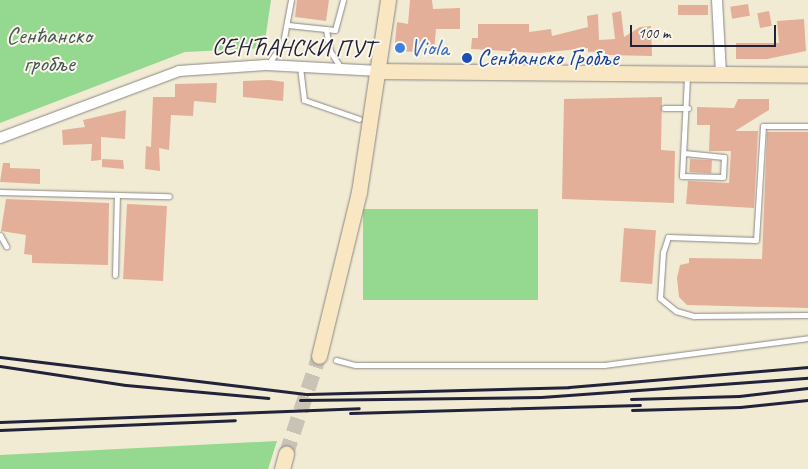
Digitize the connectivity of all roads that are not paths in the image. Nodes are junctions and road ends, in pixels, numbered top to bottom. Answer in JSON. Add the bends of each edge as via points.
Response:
{"nodes":[{"id":1,"x":291,"y":0,"type":"edge"},
{"id":2,"x":343,"y":0,"type":"edge"},
{"id":3,"x":388,"y":0,"type":"edge"},
{"id":4,"x":717,"y":0,"type":"edge"},
{"id":5,"x":288,"y":26,"type":"junction"},
{"id":6,"x":326,"y":30,"type":"junction"},
{"id":7,"x":266,"y":65,"type":"junction"},
{"id":8,"x":300,"y":67,"type":"junction"},
{"id":9,"x":342,"y":69,"type":"junction"},
{"id":10,"x":379,"y":71,"type":"junction"},
{"id":11,"x":687,"y":74,"type":"junction"},
{"id":12,"x":722,"y":75,"type":"junction"},
{"id":13,"x":808,"y":75,"type":"edge"},
{"id":14,"x":664,"y":108,"type":"dead end"},
{"id":15,"x":688,"y":108,"type":"junction"},
{"id":16,"x":359,"y":119,"type":"dead end"},
{"id":17,"x":808,"y":126,"type":"edge"},
{"id":18,"x":0,"y":138,"type":"edge"},
{"id":19,"x":684,"y":153,"type":"junction"},
{"id":20,"x":0,"y":192,"type":"edge"},
{"id":21,"x":118,"y":195,"type":"junction"},
{"id":22,"x":169,"y":196,"type":"dead end"},
{"id":23,"x":0,"y":235,"type":"edge"},
{"id":24,"x":6,"y":246,"type":"dead end"},
{"id":25,"x":115,"y":275,"type":"dead end"},
{"id":26,"x":808,"y":315,"type":"edge"},
{"id":27,"x":808,"y":338,"type":"edge"},
{"id":28,"x":319,"y":356,"type":"tunnel mouth"},
{"id":29,"x":336,"y":360,"type":"dead end"},
{"id":30,"x":286,"y":454,"type":"tunnel mouth"},
{"id":31,"x":282,"y":469,"type":"edge"}],
"edges":[{"from":1,"to":5,"type":"lane"},
{"from":2,"to":6,"type":"lane","via":[[339,26]]},
{"from":3,"to":10,"type":"main road"},
{"from":4,"to":12,"type":"street"},
{"from":5,"to":6,"type":"lane"},
{"from":5,"to":7,"type":"lane","via":[[281,48]]},
{"from":6,"to":9,"type":"lane","via":[[330,51]]},
{"from":7,"to":8,"type":"street","name":"СЕНЋАНСКИ ПУТ"},
{"from":7,"to":18,"type":"street","name":"СЕНЋАНСКИ ПУТ","via":[[162,74]]},
{"from":8,"to":9,"type":"street","name":"СЕНЋАНСКИ ПУТ"},
{"from":8,"to":16,"type":"lane","via":[[304,100]]},
{"from":9,"to":10,"type":"street","name":"СЕНЋАНСКИ ПУТ"},
{"from":10,"to":11,"type":"main road","name":"СЕНЋАНСКИ ПУТ"},
{"from":10,"to":28,"type":"main road","via":[[359,192]]},
{"from":11,"to":12,"type":"main road","name":"СЕНЋАНСКИ ПУТ"},
{"from":11,"to":15,"type":"lane"},
{"from":12,"to":13,"type":"main road","name":"СЕНЋАНСКИ ПУТ"},
{"from":14,"to":15,"type":"lane"},
{"from":15,"to":19,"type":"lane"},
{"from":17,"to":26,"type":"lane","via":[[763,126],[756,240],[668,237],[663,252],[660,298],[676,311],[694,316]]},
{"from":19,"to":19,"type":"lane","via":[[682,176],[722,177],[724,157]]},
{"from":20,"to":21,"type":"lane"},
{"from":21,"to":22,"type":"lane"},
{"from":21,"to":25,"type":"lane"},
{"from":23,"to":24,"type":"lane"},
{"from":27,"to":29,"type":"lane","via":[[604,365],[356,365]]},
{"from":30,"to":31,"type":"main road"}]}
